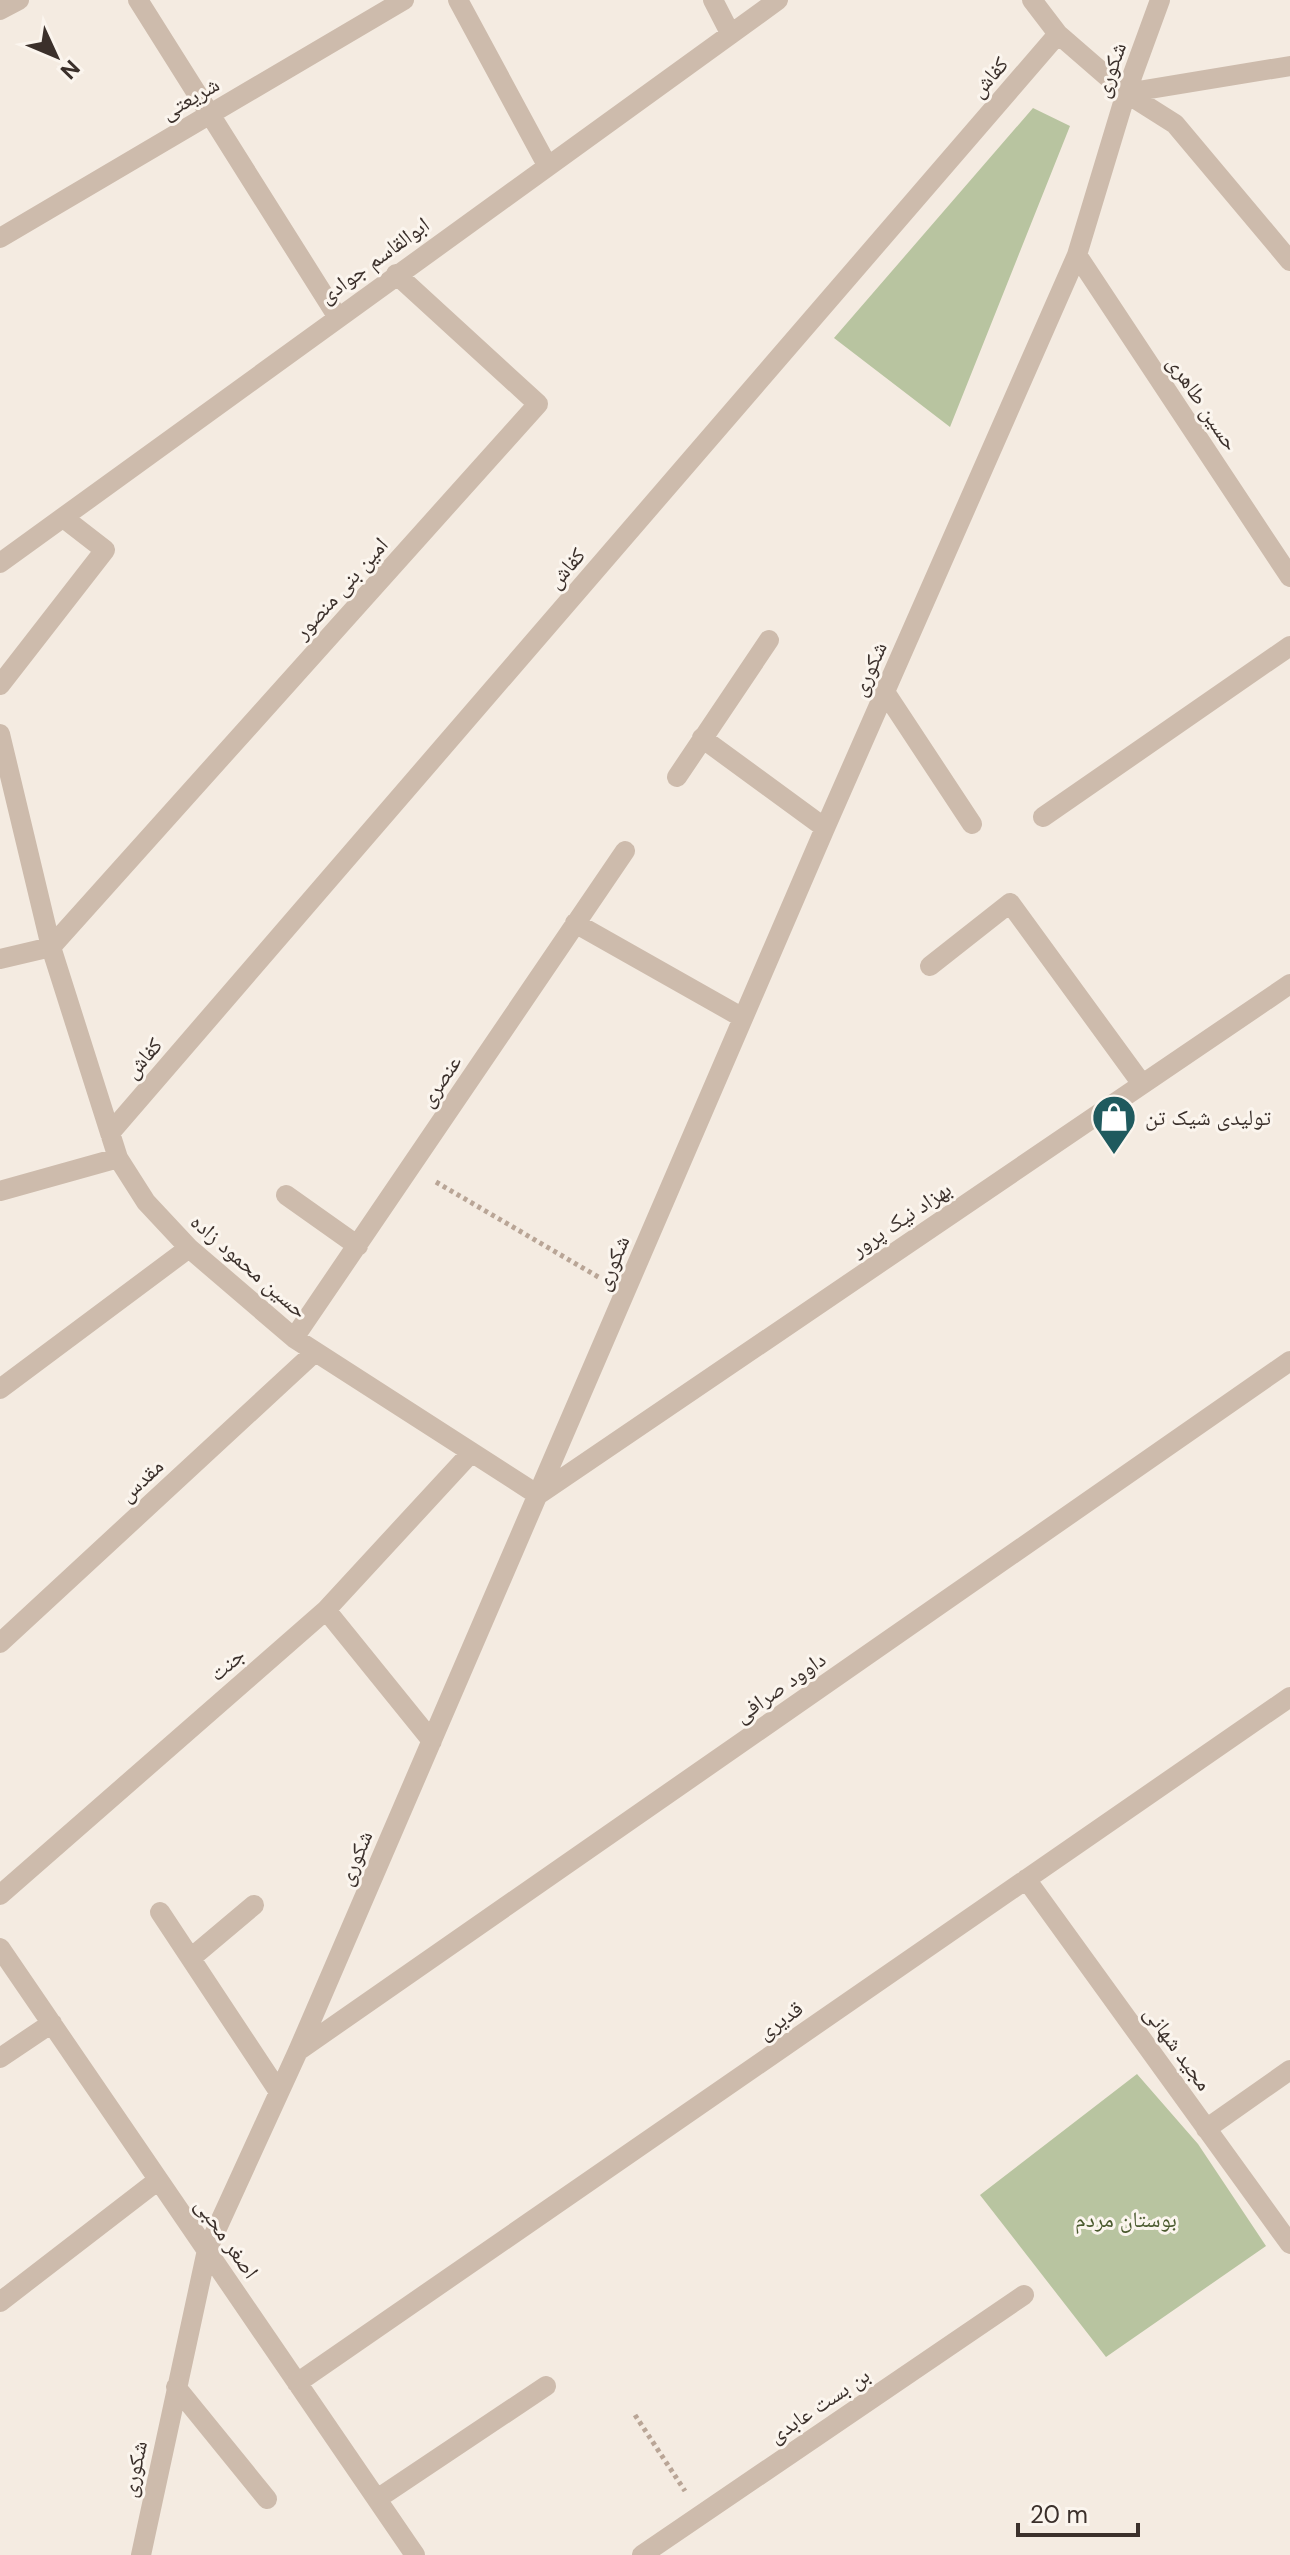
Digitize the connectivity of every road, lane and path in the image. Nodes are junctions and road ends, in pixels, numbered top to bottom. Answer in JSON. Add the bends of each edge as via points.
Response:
{"nodes":[{"id":1,"x":19,"y":0,"type":"edge"},
{"id":2,"x":138,"y":0,"type":"edge"},
{"id":3,"x":404,"y":0,"type":"edge"},
{"id":4,"x":458,"y":0,"type":"edge"},
{"id":5,"x":713,"y":0,"type":"edge"},
{"id":6,"x":778,"y":0,"type":"edge"},
{"id":7,"x":1032,"y":0,"type":"edge"},
{"id":8,"x":1160,"y":0,"type":"edge"},
{"id":9,"x":0,"y":10,"type":"edge"},
{"id":10,"x":730,"y":33,"type":"junction"},
{"id":11,"x":1058,"y":34,"type":"junction"},
{"id":12,"x":1290,"y":66,"type":"edge"},
{"id":13,"x":1126,"y":93,"type":"junction"},
{"id":14,"x":208,"y":115,"type":"junction"},
{"id":15,"x":547,"y":165,"type":"junction"},
{"id":16,"x":0,"y":238,"type":"edge"},
{"id":17,"x":1283,"y":240,"type":"edge"},
{"id":18,"x":1077,"y":255,"type":"junction"},
{"id":19,"x":1290,"y":261,"type":"edge"},
{"id":20,"x":396,"y":274,"type":"junction"},
{"id":21,"x":337,"y":316,"type":"junction"},
{"id":22,"x":65,"y":519,"type":"junction"},
{"id":23,"x":0,"y":563,"type":"edge"},
{"id":24,"x":1290,"y":577,"type":"edge"},
{"id":25,"x":769,"y":640,"type":"dead end"},
{"id":26,"x":1290,"y":646,"type":"edge"},
{"id":27,"x":0,"y":685,"type":"edge"},
{"id":28,"x":885,"y":692,"type":"junction"},
{"id":29,"x":0,"y":734,"type":"edge"},
{"id":30,"x":702,"y":738,"type":"junction"},
{"id":31,"x":677,"y":777,"type":"dead end"},
{"id":32,"x":1043,"y":817,"type":"dead end"},
{"id":33,"x":972,"y":824,"type":"dead end"},
{"id":34,"x":825,"y":828,"type":"junction"},
{"id":35,"x":625,"y":851,"type":"dead end"},
{"id":36,"x":575,"y":923,"type":"junction"},
{"id":37,"x":51,"y":947,"type":"junction"},
{"id":38,"x":0,"y":959,"type":"edge"},
{"id":39,"x":930,"y":966,"type":"dead end"},
{"id":40,"x":1290,"y":984,"type":"edge"},
{"id":41,"x":743,"y":1018,"type":"junction"},
{"id":42,"x":1142,"y":1084,"type":"junction"},
{"id":43,"x":110,"y":1133,"type":"junction"},
{"id":44,"x":118,"y":1158,"type":"junction"},
{"id":45,"x":412,"y":1167,"type":"junction"},
{"id":46,"x":0,"y":1191,"type":"edge"},
{"id":47,"x":286,"y":1195,"type":"dead end"},
{"id":48,"x":358,"y":1246,"type":"junction"},
{"id":49,"x":189,"y":1248,"type":"junction"},
{"id":50,"x":625,"y":1293,"type":"junction"},
{"id":51,"x":294,"y":1338,"type":"junction"},
{"id":52,"x":315,"y":1352,"type":"junction"},
{"id":53,"x":1290,"y":1361,"type":"edge"},
{"id":54,"x":0,"y":1389,"type":"edge"},
{"id":55,"x":470,"y":1454,"type":"junction"},
{"id":56,"x":538,"y":1495,"type":"junction"},
{"id":57,"x":326,"y":1610,"type":"junction"},
{"id":58,"x":0,"y":1643,"type":"edge"},
{"id":59,"x":1290,"y":1697,"type":"edge"},
{"id":60,"x":432,"y":1741,"type":"junction"},
{"id":61,"x":1026,"y":1879,"type":"junction"},
{"id":62,"x":0,"y":1895,"type":"edge"},
{"id":63,"x":254,"y":1905,"type":"dead end"},
{"id":64,"x":160,"y":1912,"type":"dead end"},
{"id":65,"x":0,"y":1948,"type":"edge"},
{"id":66,"x":191,"y":1958,"type":"junction"},
{"id":67,"x":52,"y":2023,"type":"junction"},
{"id":68,"x":298,"y":2051,"type":"junction"},
{"id":69,"x":0,"y":2058,"type":"edge"},
{"id":70,"x":1290,"y":2070,"type":"edge"},
{"id":71,"x":279,"y":2092,"type":"junction"},
{"id":72,"x":1206,"y":2129,"type":"junction"},
{"id":73,"x":157,"y":2181,"type":"junction"},
{"id":74,"x":1290,"y":2244,"type":"edge"},
{"id":75,"x":207,"y":2250,"type":"junction"},
{"id":76,"x":1024,"y":2295,"type":"dead end"},
{"id":77,"x":0,"y":2302,"type":"edge"},
{"id":78,"x":297,"y":2383,"type":"junction"},
{"id":79,"x":546,"y":2386,"type":"dead end"},
{"id":80,"x":176,"y":2387,"type":"junction"},
{"id":81,"x":635,"y":2415,"type":"dead end"},
{"id":82,"x":267,"y":2499,"type":"dead end"},
{"id":83,"x":377,"y":2499,"type":"junction"},
{"id":84,"x":701,"y":2515,"type":"junction"},
{"id":85,"x":141,"y":2555,"type":"edge"},
{"id":86,"x":415,"y":2555,"type":"edge"},
{"id":87,"x":642,"y":2555,"type":"edge"}],
"edges":[{"from":1,"to":9,"type":"street"},
{"from":2,"to":14,"type":"street"},
{"from":3,"to":14,"type":"street","name":"شریعتی"},
{"from":4,"to":15,"type":"street"},
{"from":5,"to":10,"type":"street"},
{"from":6,"to":10,"type":"street","name":"ابوالقاسم جوادی"},
{"from":7,"to":11,"type":"street"},
{"from":8,"to":13,"type":"street","name":"شکوری"},
{"from":10,"to":15,"type":"street","name":"ابوالقاسم جوادی"},
{"from":11,"to":13,"type":"street"},
{"from":11,"to":43,"type":"street","name":"کفاش"},
{"from":12,"to":13,"type":"street"},
{"from":13,"to":17,"type":"street","via":[[1175,124]]},
{"from":13,"to":18,"type":"street","name":"شکوری"},
{"from":14,"to":16,"type":"street","name":"شریعتی"},
{"from":14,"to":21,"type":"street"},
{"from":15,"to":20,"type":"street","name":"ابوالقاسم جوادی"},
{"from":17,"to":19,"type":"street"},
{"from":18,"to":24,"type":"street","name":"حسین طاهری"},
{"from":18,"to":28,"type":"street","name":"شکوری"},
{"from":20,"to":21,"type":"street","name":"ابوالقاسم جوادی"},
{"from":20,"to":37,"type":"street","name":"امین بنی منصور","via":[[538,404]]},
{"from":21,"to":22,"type":"street","name":"ابوالقاسم جوادی"},
{"from":22,"to":23,"type":"street","name":"ابوالقاسم جوادی"},
{"from":22,"to":27,"type":"street","via":[[105,550]]},
{"from":25,"to":30,"type":"street"},
{"from":26,"to":32,"type":"street"},
{"from":28,"to":33,"type":"street"},
{"from":28,"to":34,"type":"street","name":"شکوری"},
{"from":29,"to":37,"type":"street","name":"حسین محمود زاده"},
{"from":30,"to":31,"type":"street"},
{"from":30,"to":34,"type":"street"},
{"from":34,"to":41,"type":"street","name":"شکوری"},
{"from":35,"to":36,"type":"street","name":"عنصری"},
{"from":36,"to":41,"type":"street"},
{"from":36,"to":45,"type":"street","name":"عنصری"},
{"from":37,"to":38,"type":"street"},
{"from":37,"to":43,"type":"street","name":"حسین محمود زاده"},
{"from":39,"to":42,"type":"street","via":[[1010,903]]},
{"from":40,"to":42,"type":"street","name":"بهزاد نیک پرور"},
{"from":41,"to":50,"type":"street","name":"شکوری"},
{"from":42,"to":56,"type":"street","name":"بهزاد نیک پرور"},
{"from":43,"to":44,"type":"street","name":"حسین محمود زاده"},
{"from":44,"to":46,"type":"street"},
{"from":44,"to":49,"type":"street","name":"حسین محمود زاده","via":[[146,1202]]},
{"from":45,"to":48,"type":"street","name":"عنصری"},
{"from":45,"to":50,"type":"path"},
{"from":47,"to":48,"type":"street"},
{"from":48,"to":51,"type":"street","name":"عنصری"},
{"from":49,"to":51,"type":"street","name":"حسین محمود زاده"},
{"from":49,"to":54,"type":"street"},
{"from":50,"to":56,"type":"street","name":"شکوری"},
{"from":51,"to":52,"type":"street","name":"حسین محمود زاده"},
{"from":52,"to":55,"type":"street","name":"حسین محمود زاده"},
{"from":52,"to":58,"type":"street","name":"مقدس"},
{"from":53,"to":68,"type":"street","name":"داوود صرافی"},
{"from":55,"to":56,"type":"street","name":"حسین محمود زاده"},
{"from":55,"to":57,"type":"street","name":"جنت"},
{"from":56,"to":60,"type":"street","name":"شکوری"},
{"from":57,"to":60,"type":"street"},
{"from":57,"to":62,"type":"street","name":"جنت"},
{"from":59,"to":61,"type":"street","name":"قدیری"},
{"from":60,"to":68,"type":"street","name":"شکوری"},
{"from":61,"to":72,"type":"street","name":"مجید شهانی"},
{"from":61,"to":78,"type":"street","name":"قدیری"},
{"from":63,"to":66,"type":"street"},
{"from":64,"to":66,"type":"street"},
{"from":65,"to":67,"type":"street","name":"اصغر محبی"},
{"from":66,"to":71,"type":"street"},
{"from":67,"to":69,"type":"street"},
{"from":67,"to":73,"type":"street","name":"اصغر محبی"},
{"from":68,"to":71,"type":"street","name":"شکوری"},
{"from":70,"to":72,"type":"street"},
{"from":71,"to":75,"type":"street","name":"شکوری"},
{"from":72,"to":74,"type":"street","name":"مجید شهانی"},
{"from":73,"to":75,"type":"street","name":"اصغر محبی"},
{"from":73,"to":77,"type":"street"},
{"from":75,"to":78,"type":"street","name":"اصغر محبی"},
{"from":75,"to":80,"type":"street","name":"شکوری"},
{"from":76,"to":84,"type":"street","name":"بن بست عابدی"},
{"from":78,"to":83,"type":"street","name":"اصغر محبی"},
{"from":79,"to":83,"type":"street"},
{"from":80,"to":82,"type":"street"},
{"from":80,"to":85,"type":"street","name":"شکوری"},
{"from":81,"to":84,"type":"path"},
{"from":83,"to":86,"type":"street","name":"اصغر محبی"},
{"from":84,"to":87,"type":"street","name":"بن بست عابدی"}]}
